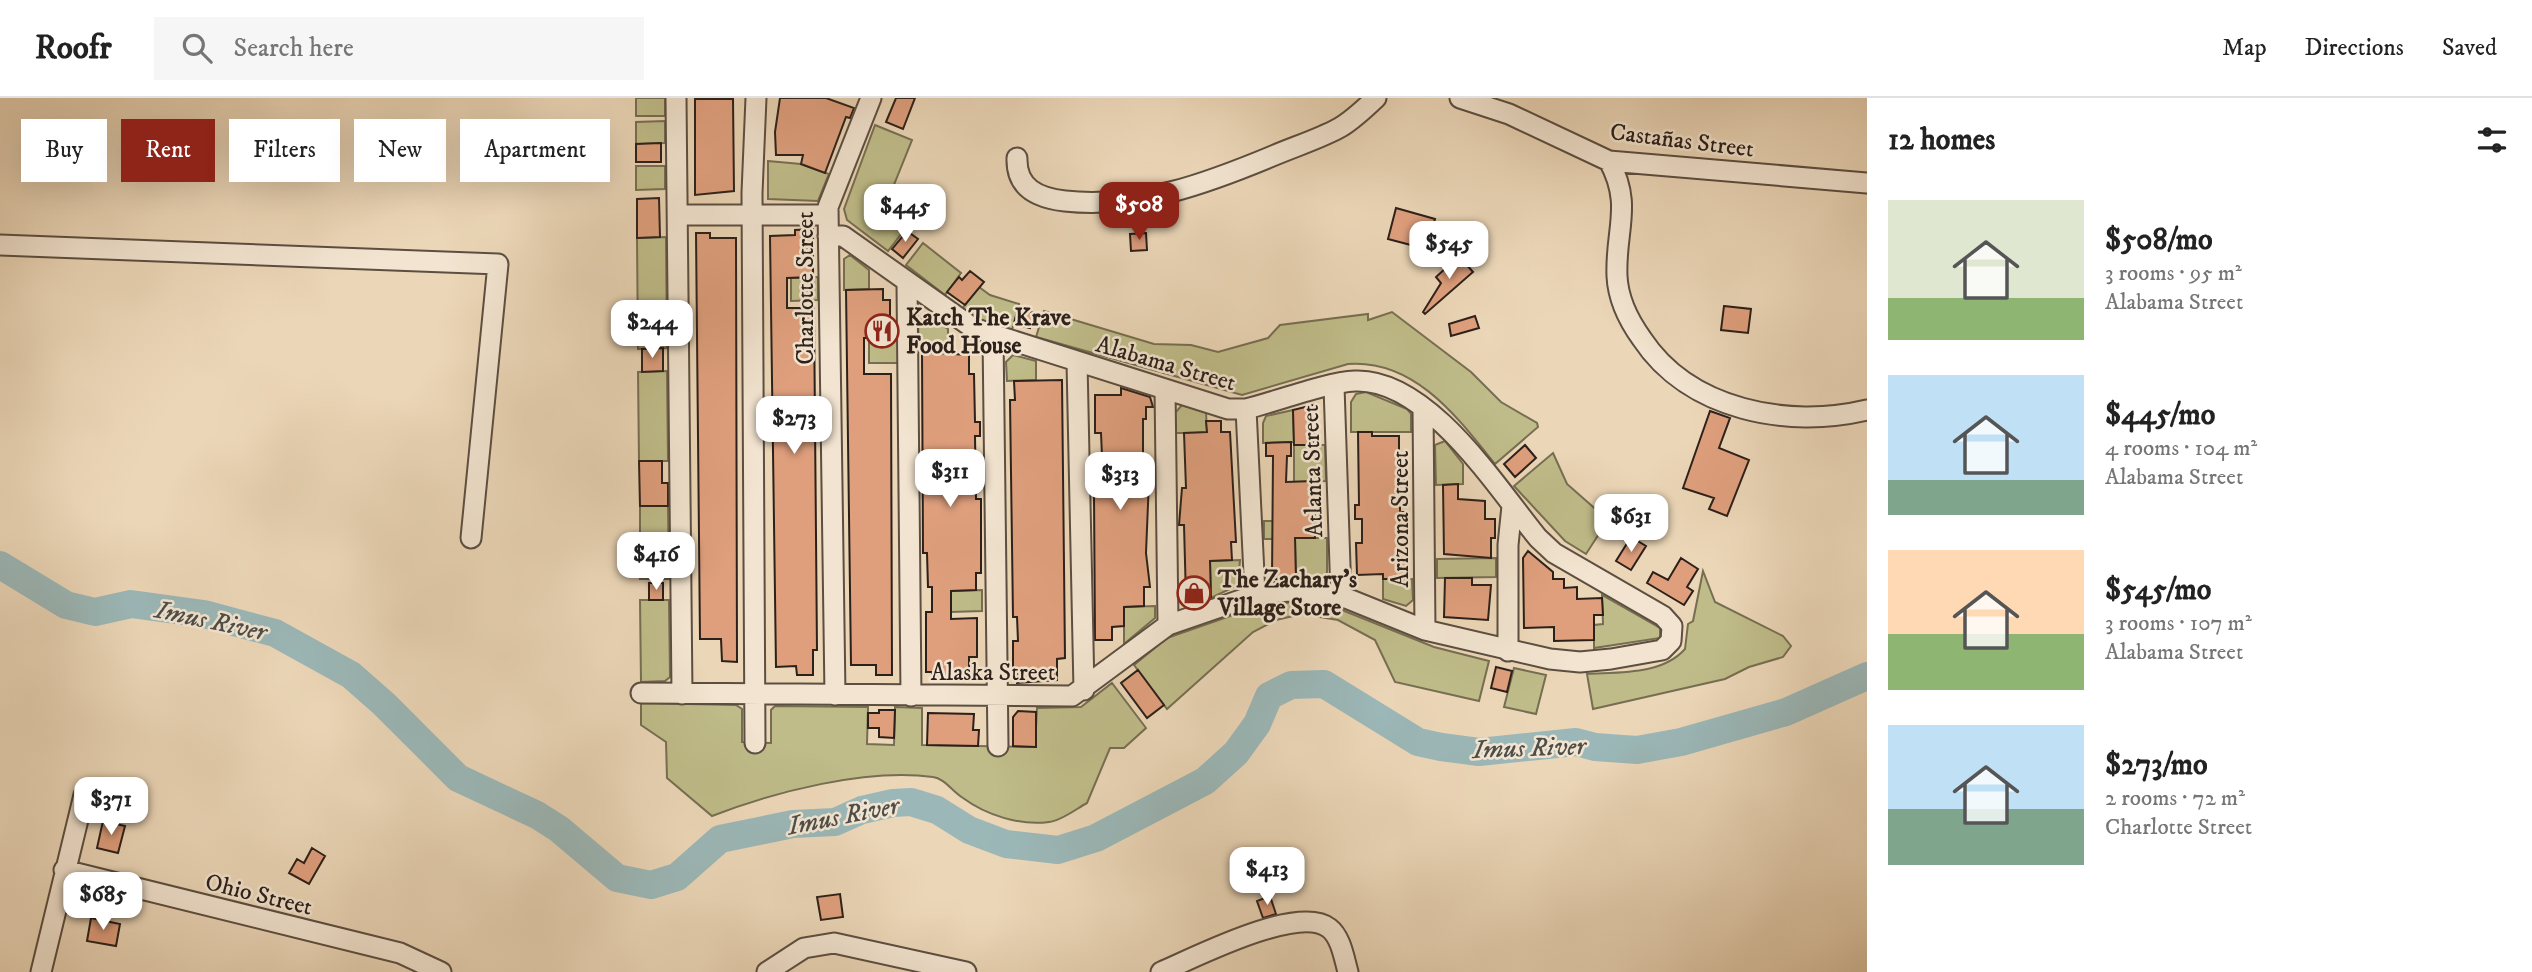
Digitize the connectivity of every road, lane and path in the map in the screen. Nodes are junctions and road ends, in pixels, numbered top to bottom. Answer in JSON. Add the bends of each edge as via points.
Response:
{"nodes":[{"id":1,"x":677,"y":98,"type":"edge"},
{"id":2,"x":756,"y":98,"type":"edge"},
{"id":3,"x":871,"y":98,"type":"edge"},
{"id":4,"x":1376,"y":98,"type":"edge"},
{"id":5,"x":1460,"y":98,"type":"edge"},
{"id":6,"x":1513,"y":106,"type":"edge"},
{"id":7,"x":1017,"y":158,"type":"dead end"},
{"id":8,"x":1609,"y":161,"type":"junction"},
{"id":9,"x":1867,"y":183,"type":"edge"},
{"id":10,"x":678,"y":215,"type":"junction"},
{"id":11,"x":752,"y":215,"type":"junction"},
{"id":12,"x":828,"y":215,"type":"junction"},
{"id":13,"x":828,"y":236,"type":"junction"},
{"id":14,"x":0,"y":245,"type":"edge"},
{"id":15,"x":907,"y":284,"type":"junction"},
{"id":16,"x":993,"y":335,"type":"junction"},
{"id":17,"x":1077,"y":362,"type":"junction"},
{"id":18,"x":1334,"y":386,"type":"junction"},
{"id":19,"x":1165,"y":389,"type":"junction"},
{"id":20,"x":1423,"y":408,"type":"junction"},
{"id":21,"x":1245,"y":409,"type":"junction"},
{"id":22,"x":1867,"y":410,"type":"edge"},
{"id":23,"x":1512,"y":506,"type":"junction"},
{"id":24,"x":471,"y":538,"type":"dead end"},
{"id":25,"x":1255,"y":595,"type":"junction"},
{"id":26,"x":1341,"y":596,"type":"junction"},
{"id":27,"x":1168,"y":625,"type":"junction"},
{"id":28,"x":1425,"y":630,"type":"junction"},
{"id":29,"x":1674,"y":634,"type":"joint"},
{"id":30,"x":1508,"y":651,"type":"junction"},
{"id":31,"x":1084,"y":690,"type":"junction"},
{"id":32,"x":641,"y":693,"type":"dead end"},
{"id":33,"x":682,"y":694,"type":"junction"},
{"id":34,"x":756,"y":694,"type":"junction"},
{"id":35,"x":835,"y":695,"type":"junction"},
{"id":36,"x":911,"y":696,"type":"junction"},
{"id":37,"x":997,"y":696,"type":"junction"},
{"id":38,"x":755,"y":743,"type":"dead end"},
{"id":39,"x":998,"y":746,"type":"dead end"},
{"id":40,"x":84,"y":795,"type":"dead end"},
{"id":41,"x":64,"y":870,"type":"junction"},
{"id":42,"x":41,"y":972,"type":"edge"},
{"id":43,"x":441,"y":972,"type":"edge"},
{"id":44,"x":767,"y":972,"type":"edge"},
{"id":45,"x":966,"y":972,"type":"edge"},
{"id":46,"x":1161,"y":972,"type":"edge"},
{"id":47,"x":1348,"y":972,"type":"edge"}],
"edges":[{"from":1,"to":10,"type":"street"},
{"from":2,"to":11,"type":"street"},
{"from":3,"to":12,"type":"street","name":"Charlotte Street","via":[[829,200]]},
{"from":4,"to":7,"type":"street","via":[[1342,127],[1204,184],[1141,200],[1045,199],[1023,184]]},
{"from":5,"to":6,"type":"street","name":"Castañas Street"},
{"from":6,"to":8,"type":"street","name":"Castañas Street"},
{"from":8,"to":9,"type":"street","name":"Castañas Street"},
{"from":8,"to":22,"type":"street","via":[[1623,195],[1617,276],[1622,303],[1648,349],[1674,377],[1691,389],[1731,404],[1801,417],[1827,419]]},
{"from":10,"to":11,"type":"street"},
{"from":10,"to":33,"type":"street"},
{"from":11,"to":12,"type":"street"},
{"from":11,"to":34,"type":"street"},
{"from":12,"to":13,"type":"street","name":"Charlotte Street"},
{"from":13,"to":15,"type":"street","name":"Alabama Street","via":[[842,236]]},
{"from":13,"to":35,"type":"street","name":"Charlotte Street"},
{"from":14,"to":24,"type":"street","via":[[498,264]]},
{"from":15,"to":16,"type":"street","name":"Alabama Street","via":[[960,321]]},
{"from":15,"to":36,"type":"street"},
{"from":16,"to":17,"type":"street","name":"Alabama Street"},
{"from":16,"to":37,"type":"street"},
{"from":17,"to":19,"type":"street","name":"Alabama Street"},
{"from":17,"to":31,"type":"street"},
{"from":18,"to":20,"type":"street","name":"Alabama Street","via":[[1367,382]]},
{"from":18,"to":21,"type":"street","name":"Alabama Street"},
{"from":18,"to":26,"type":"street","name":"Atlanta Street"},
{"from":19,"to":21,"type":"street","name":"Alabama Street","via":[[1228,409]]},
{"from":19,"to":27,"type":"street"},
{"from":20,"to":23,"type":"street","name":"Alabama Street","via":[[1450,430]]},
{"from":20,"to":28,"type":"street","name":"Arizona Street"},
{"from":21,"to":25,"type":"street"},
{"from":23,"to":29,"type":"street","name":"Alabama Street","via":[[1554,553],[1663,616]]},
{"from":23,"to":30,"type":"street"},
{"from":25,"to":26,"type":"street","name":"Alaska Street","via":[[1305,592]]},
{"from":25,"to":27,"type":"street","name":"Alaska Street"},
{"from":26,"to":28,"type":"street","name":"Alaska Street"},
{"from":27,"to":31,"type":"street","name":"Alaska Street"},
{"from":28,"to":30,"type":"street","name":"Alaska Street"},
{"from":29,"to":30,"type":"street","name":"Alaska Street","via":[[1662,650],[1611,659],[1580,662]]},
{"from":31,"to":37,"type":"street","name":"Alaska Street","via":[[1061,697]]},
{"from":32,"to":33,"type":"street","name":"Alaska Street"},
{"from":33,"to":34,"type":"street","name":"Alaska Street"},
{"from":34,"to":35,"type":"street","name":"Alaska Street"},
{"from":34,"to":38,"type":"street"},
{"from":35,"to":36,"type":"street","name":"Alaska Street"},
{"from":36,"to":37,"type":"street","name":"Alaska Street"},
{"from":37,"to":39,"type":"street"},
{"from":40,"to":41,"type":"street"},
{"from":41,"to":42,"type":"street"},
{"from":41,"to":43,"type":"street","name":"Ohio Street","via":[[400,953]]},
{"from":44,"to":45,"type":"street","via":[[804,948],[834,943]]},
{"from":46,"to":47,"type":"street","via":[[1241,938],[1304,921],[1329,928],[1338,939]]}]}
